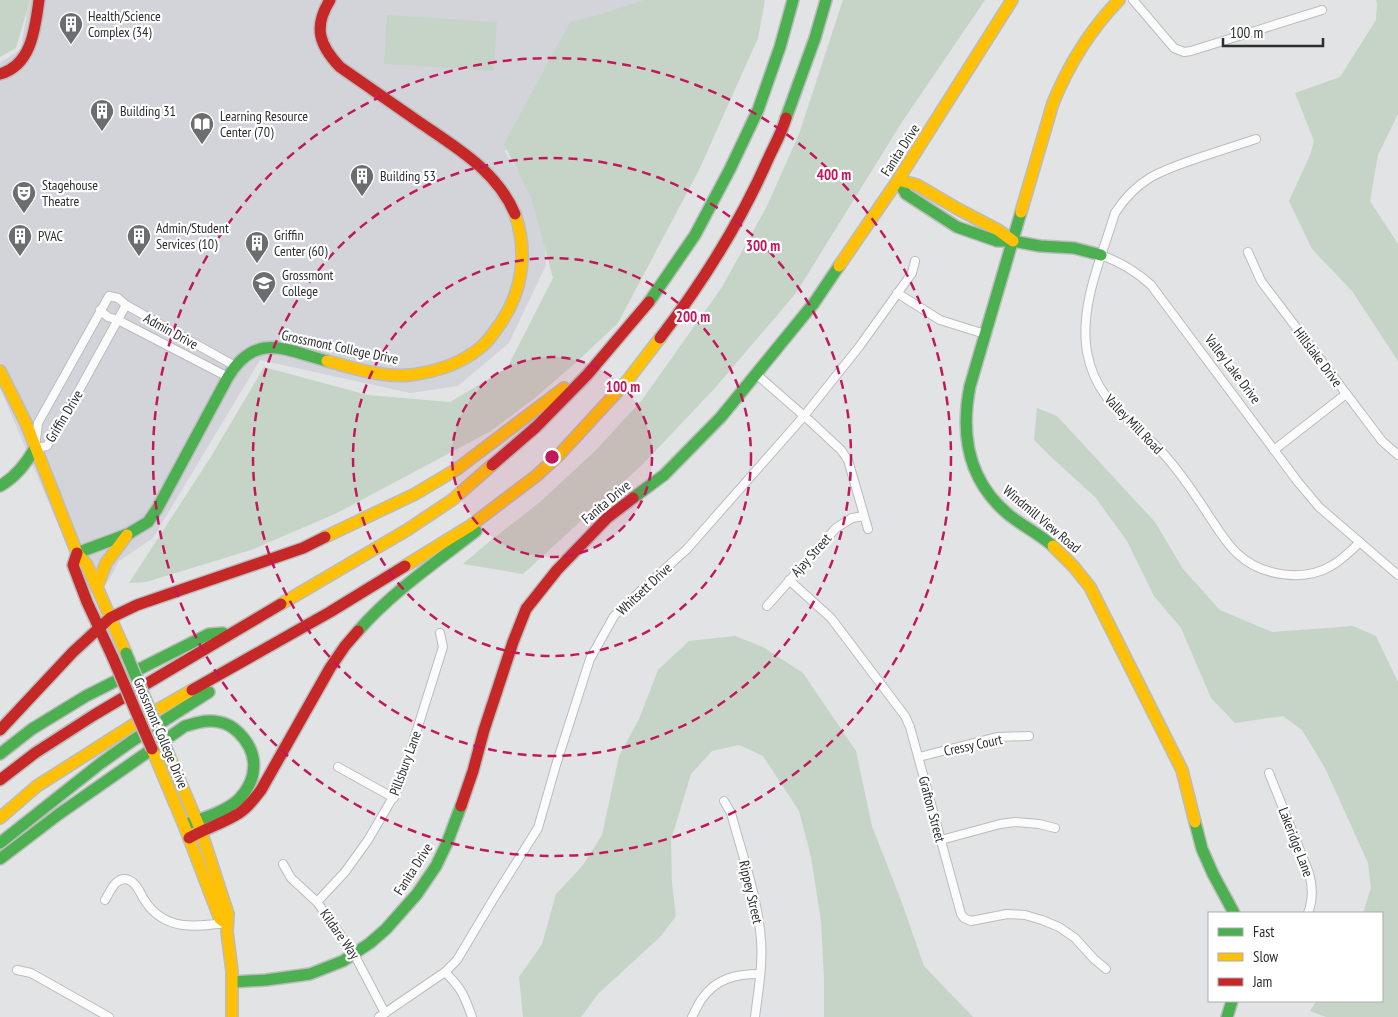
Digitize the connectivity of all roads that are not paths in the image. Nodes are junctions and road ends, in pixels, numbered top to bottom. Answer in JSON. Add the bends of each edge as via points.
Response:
{"nodes":[{"id":1,"x":40,"y":0,"type":"edge"},
{"id":2,"x":330,"y":0,"type":"edge"},
{"id":3,"x":792,"y":0,"type":"edge"},
{"id":4,"x":826,"y":0,"type":"edge"},
{"id":5,"x":1012,"y":0,"type":"edge"},
{"id":6,"x":1120,"y":0,"type":"edge"},
{"id":7,"x":1133,"y":0,"type":"edge"},
{"id":8,"x":1322,"y":10,"type":"dead end"},
{"id":9,"x":0,"y":74,"type":"edge"},
{"id":10,"x":1256,"y":139,"type":"dead end"},
{"id":11,"x":898,"y":180,"type":"junction"},
{"id":12,"x":1013,"y":241,"type":"junction"},
{"id":13,"x":1248,"y":252,"type":"dead end"},
{"id":14,"x":1101,"y":255,"type":"junction"},
{"id":15,"x":915,"y":261,"type":"dead end"},
{"id":16,"x":898,"y":293,"type":"junction"},
{"id":17,"x":109,"y":296,"type":"joint"},
{"id":18,"x":126,"y":305,"type":"junction"},
{"id":19,"x":100,"y":310,"type":"junction"},
{"id":20,"x":118,"y":320,"type":"junction"},
{"id":21,"x":985,"y":334,"type":"junction"},
{"id":22,"x":235,"y":366,"type":"junction"},
{"id":23,"x":0,"y":371,"type":"edge"},
{"id":24,"x":756,"y":374,"type":"junction"},
{"id":25,"x":587,"y":375,"type":"junction"},
{"id":26,"x":228,"y":377,"type":"junction"},
{"id":27,"x":1346,"y":394,"type":"junction"},
{"id":28,"x":804,"y":416,"type":"junction"},
{"id":29,"x":35,"y":448,"type":"junction"},
{"id":30,"x":1274,"y":450,"type":"junction"},
{"id":31,"x":1398,"y":455,"type":"edge"},
{"id":32,"x":536,"y":476,"type":"junction"},
{"id":33,"x":0,"y":486,"type":"edge"},
{"id":34,"x":864,"y":516,"type":"junction"},
{"id":35,"x":868,"y":529,"type":"dead end"},
{"id":36,"x":128,"y":534,"type":"junction"},
{"id":37,"x":1360,"y":542,"type":"junction"},
{"id":38,"x":77,"y":553,"type":"junction"},
{"id":39,"x":1398,"y":574,"type":"edge"},
{"id":40,"x":789,"y":580,"type":"junction"},
{"id":41,"x":97,"y":587,"type":"junction"},
{"id":42,"x":767,"y":606,"type":"dead end"},
{"id":43,"x":110,"y":618,"type":"junction"},
{"id":44,"x":312,"y":622,"type":"junction"},
{"id":45,"x":99,"y":629,"type":"junction"},
{"id":46,"x":232,"y":632,"type":"junction"},
{"id":47,"x":440,"y":633,"type":"dead end"},
{"id":48,"x":0,"y":730,"type":"edge"},
{"id":49,"x":1029,"y":736,"type":"dead end"},
{"id":50,"x":0,"y":754,"type":"edge"},
{"id":51,"x":918,"y":758,"type":"junction"},
{"id":52,"x":338,"y":767,"type":"dead end"},
{"id":53,"x":1269,"y":772,"type":"dead end"},
{"id":54,"x":0,"y":780,"type":"edge"},
{"id":55,"x":394,"y":798,"type":"junction"},
{"id":56,"x":724,"y":801,"type":"dead end"},
{"id":57,"x":0,"y":818,"type":"edge"},
{"id":58,"x":184,"y":825,"type":"junction"},
{"id":59,"x":199,"y":826,"type":"junction"},
{"id":60,"x":1054,"y":828,"type":"dead end"},
{"id":61,"x":189,"y":838,"type":"junction"},
{"id":62,"x":941,"y":840,"type":"junction"},
{"id":63,"x":0,"y":843,"type":"edge"},
{"id":64,"x":0,"y":859,"type":"edge"},
{"id":65,"x":283,"y":864,"type":"dead end"},
{"id":66,"x":105,"y":900,"type":"dead end"},
{"id":67,"x":317,"y":902,"type":"junction"},
{"id":68,"x":1233,"y":912,"type":"edge"},
{"id":69,"x":1308,"y":912,"type":"edge"},
{"id":70,"x":226,"y":923,"type":"junction"},
{"id":71,"x":354,"y":954,"type":"junction"},
{"id":72,"x":1106,"y":969,"type":"dead end"},
{"id":73,"x":17,"y":970,"type":"dead end"},
{"id":74,"x":445,"y":972,"type":"junction"},
{"id":75,"x":760,"y":974,"type":"junction"},
{"id":76,"x":233,"y":982,"type":"junction"},
{"id":77,"x":1232,"y":1002,"type":"edge"},
{"id":78,"x":382,"y":1015,"type":"edge"},
{"id":79,"x":109,"y":1017,"type":"edge"},
{"id":80,"x":232,"y":1017,"type":"edge"},
{"id":81,"x":472,"y":1017,"type":"edge"},
{"id":82,"x":692,"y":1017,"type":"edge"},
{"id":83,"x":755,"y":1017,"type":"edge"},
{"id":84,"x":1227,"y":1017,"type":"edge"}],
"edges":[{"from":1,"to":9,"type":"main road","via":[[30,47],[19,63]]},
{"from":2,"to":22,"type":"main road","name":"Grossmont College Drive","via":[[320,19],[321,42],[340,67],[474,160],[500,185],[518,220],[523,246],[518,290],[504,319],[480,348],[442,369],[407,376],[384,374],[277,348],[260,348],[243,357]]},
{"from":3,"to":25,"type":"main road","via":[[758,110],[695,235],[656,294]]},
{"from":4,"to":32,"type":"main road","via":[[785,122],[757,185],[724,245],[676,318],[627,381],[559,456]]},
{"from":5,"to":11,"type":"main road","name":"Fanita Drive"},
{"from":6,"to":12,"type":"main road","name":"Windmill View Road","via":[[1083,43],[1059,87]]},
{"from":7,"to":8,"type":"street","via":[[1174,48],[1184,52]]},
{"from":10,"to":14,"type":"street","name":"Valley Mill Road","via":[[1162,170],[1144,180],[1115,213]]},
{"from":11,"to":12,"type":"main road","name":"Valley Lake Drive","via":[[906,194],[957,227],[997,241]]},
{"from":11,"to":24,"type":"main road","name":"Fanita Drive","via":[[814,303]]},
{"from":12,"to":14,"type":"main road","name":"Valley Lake Drive","via":[[1074,248]]},
{"from":12,"to":21,"type":"main road","name":"Windmill View Road"},
{"from":13,"to":27,"type":"street","name":"Hillslake Drive","via":[[1260,281]]},
{"from":14,"to":30,"type":"street","name":"Valley Lake Drive","via":[[1131,269],[1156,291]]},
{"from":14,"to":37,"type":"street","name":"Valley Mill Road","via":[[1085,321],[1087,352],[1093,373],[1116,410],[1162,452],[1188,484],[1238,555],[1270,572],[1304,574],[1329,568]]},
{"from":15,"to":16,"type":"street","name":"Whitsett Drive","via":[[912,273]]},
{"from":16,"to":21,"type":"street","via":[[940,320]]},
{"from":16,"to":28,"type":"street","name":"Whitsett Drive"},
{"from":17,"to":18,"type":"street","name":"Admin Drive"},
{"from":17,"to":19,"type":"street","name":"Griffin Drive"},
{"from":18,"to":20,"type":"street","name":"Griffin Drive"},
{"from":18,"to":22,"type":"street","name":"Admin Drive"},
{"from":19,"to":20,"type":"street","name":"Admin Drive"},
{"from":19,"to":29,"type":"street","name":"Griffin Drive","via":[[38,423]]},
{"from":20,"to":26,"type":"street","name":"Admin Drive"},
{"from":20,"to":29,"type":"street","name":"Griffin Drive","via":[[47,446]]},
{"from":21,"to":68,"type":"main road","name":"Windmill View Road","via":[[965,407],[966,439],[975,470],[998,504],[1058,550],[1090,587],[1182,770],[1202,849]]},
{"from":22,"to":26,"type":"main road","name":"Grossmont College Drive"},
{"from":23,"to":29,"type":"main road","name":"Grossmont College Drive"},
{"from":24,"to":28,"type":"street"},
{"from":24,"to":71,"type":"main road","name":"Fanita Drive","via":[[721,417],[664,475],[607,518],[556,570],[526,609],[444,850],[401,913]]},
{"from":25,"to":43,"type":"main road","via":[[560,390],[457,469],[415,494],[303,548],[137,605]]},
{"from":25,"to":46,"type":"main road","via":[[536,427],[452,500],[407,530]]},
{"from":26,"to":36,"type":"main road","name":"Grossmont College Drive","via":[[157,509],[148,522]]},
{"from":27,"to":30,"type":"street"},
{"from":27,"to":31,"type":"street","name":"Hillslake Drive","via":[[1382,441]]},
{"from":28,"to":34,"type":"street","via":[[848,460]]},
{"from":28,"to":74,"type":"street","name":"Whitsett Drive","via":[[687,549],[614,616],[590,659],[538,828],[457,960]]},
{"from":29,"to":33,"type":"main road","via":[[18,474]]},
{"from":29,"to":38,"type":"main road","name":"Grossmont College Drive"},
{"from":30,"to":37,"type":"street","name":"Valley Lake Drive","via":[[1320,507]]},
{"from":32,"to":44,"type":"main road","via":[[470,526]]},
{"from":32,"to":59,"type":"main road","via":[[484,525],[372,615],[344,646],[253,800],[237,815]]},
{"from":34,"to":35,"type":"street"},
{"from":34,"to":40,"type":"street","name":"Ajay Street","via":[[852,518],[836,528]]},
{"from":36,"to":38,"type":"main road","name":"Grossmont College Drive"},
{"from":36,"to":41,"type":"main road","via":[[106,563]]},
{"from":37,"to":39,"type":"street","name":"Valley Lake Drive"},
{"from":38,"to":41,"type":"main road","name":"Grossmont College Drive","via":[[87,565]]},
{"from":38,"to":45,"type":"main road","name":"Grossmont College Drive","via":[[73,565]]},
{"from":40,"to":42,"type":"street","name":"Ajay Street"},
{"from":40,"to":51,"type":"street","name":"Grafton Street","via":[[830,618],[905,716]]},
{"from":41,"to":43,"type":"main road","name":"Grossmont College Drive"},
{"from":43,"to":45,"type":"main road"},
{"from":43,"to":59,"type":"main road","name":"Grossmont College Drive","bridge":true},
{"from":44,"to":57,"type":"main road","via":[[88,753],[37,786]]},
{"from":44,"to":63,"type":"main road","via":[[254,664],[132,741]]},
{"from":45,"to":48,"type":"main road","via":[[72,652]]},
{"from":45,"to":58,"type":"main road","name":"Grossmont College Drive","bridge":true},
{"from":46,"to":50,"type":"main road","via":[[209,634],[86,696],[32,729]]},
{"from":46,"to":54,"type":"main road","via":[[72,729]]},
{"from":47,"to":55,"type":"street","name":"Pillsbury Lane","via":[[443,647]]},
{"from":49,"to":51,"type":"street","name":"Cressy Court","via":[[997,737]]},
{"from":51,"to":62,"type":"street","name":"Grafton Street"},
{"from":52,"to":55,"type":"street"},
{"from":53,"to":69,"type":"street","name":"Lakeridge Lane","via":[[1309,873],[1312,896]]},
{"from":55,"to":67,"type":"street","name":"Pillsbury Lane","via":[[345,872]]},
{"from":56,"to":75,"type":"street","name":"Rippey Street","via":[[731,813],[758,914]]},
{"from":58,"to":59,"type":"main road"},
{"from":58,"to":61,"type":"main road","name":"Grossmont College Drive"},
{"from":59,"to":61,"type":"main road"},
{"from":59,"to":64,"type":"main road","via":[[245,794],[253,775],[253,754],[246,739],[233,727],[216,720],[203,720],[186,726]]},
{"from":59,"to":70,"type":"main road","name":"Grossmont College Drive","via":[[228,914]]},
{"from":60,"to":62,"type":"street","via":[[1016,822]]},
{"from":61,"to":70,"type":"main road","name":"Grossmont College Drive","via":[[220,919]]},
{"from":62,"to":72,"type":"street","name":"Grafton Street","via":[[964,918],[971,921],[1016,914],[1042,920],[1075,938]]},
{"from":65,"to":67,"type":"street","name":"Kildare Way","via":[[291,878]]},
{"from":66,"to":70,"type":"street","via":[[114,884],[128,879],[137,885],[153,910],[171,922],[192,927]]},
{"from":67,"to":71,"type":"street","name":"Kildare Way"},
{"from":70,"to":76,"type":"main road","name":"Grossmont College Drive"},
{"from":71,"to":76,"type":"main road","name":"Fanita Drive","via":[[310,974]]},
{"from":71,"to":78,"type":"street","name":"Kildare Way"},
{"from":73,"to":79,"type":"street","via":[[31,972]]},
{"from":74,"to":78,"type":"street","name":"Whitsett Drive"},
{"from":74,"to":81,"type":"street","via":[[465,996]]},
{"from":75,"to":82,"type":"street","via":[[736,975],[716,985],[702,998]]},
{"from":75,"to":83,"type":"street","name":"Rippey Street"},
{"from":76,"to":80,"type":"main road","name":"Grossmont College Drive"},
{"from":77,"to":84,"type":"main road"}]}
